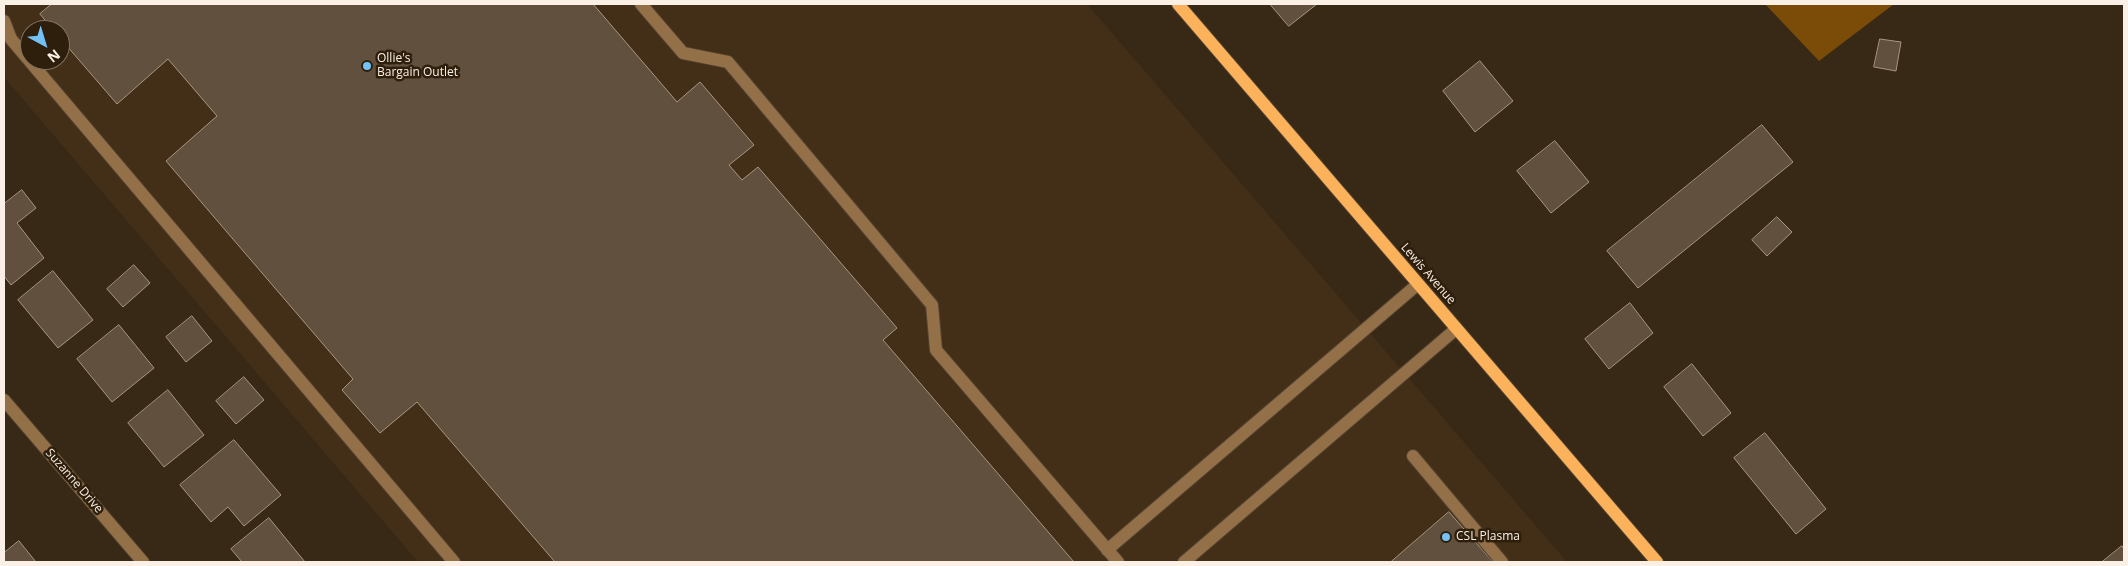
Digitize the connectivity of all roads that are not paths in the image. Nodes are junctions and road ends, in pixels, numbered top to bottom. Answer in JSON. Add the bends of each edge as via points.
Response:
{"nodes":[{"id":1,"x":641,"y":4,"type":"edge"},
{"id":2,"x":1178,"y":4,"type":"edge"},
{"id":3,"x":4,"y":21,"type":"edge"},
{"id":4,"x":1418,"y":284,"type":"junction"},
{"id":5,"x":1456,"y":329,"type":"junction"},
{"id":6,"x":4,"y":400,"type":"edge"},
{"id":7,"x":1413,"y":456,"type":"dead end"},
{"id":8,"x":1107,"y":550,"type":"junction"},
{"id":9,"x":143,"y":562,"type":"edge"},
{"id":10,"x":454,"y":562,"type":"edge"},
{"id":11,"x":1118,"y":562,"type":"edge"},
{"id":12,"x":1184,"y":562,"type":"edge"},
{"id":13,"x":1502,"y":562,"type":"edge"},
{"id":14,"x":1657,"y":562,"type":"edge"}],
"edges":[{"from":1,"to":8,"type":"street","via":[[683,53],[728,62],[932,305],[936,350]]},
{"from":2,"to":4,"type":"main road","name":"Lewis Avenue"},
{"from":3,"to":10,"type":"street","via":[[12,40]]},
{"from":4,"to":5,"type":"main road","name":"Lewis Avenue"},
{"from":4,"to":8,"type":"street"},
{"from":5,"to":12,"type":"street"},
{"from":5,"to":14,"type":"main road","name":"Lewis Avenue"},
{"from":6,"to":9,"type":"street","name":"Suzanne Drive"},
{"from":7,"to":13,"type":"street"},
{"from":8,"to":11,"type":"street"}]}
